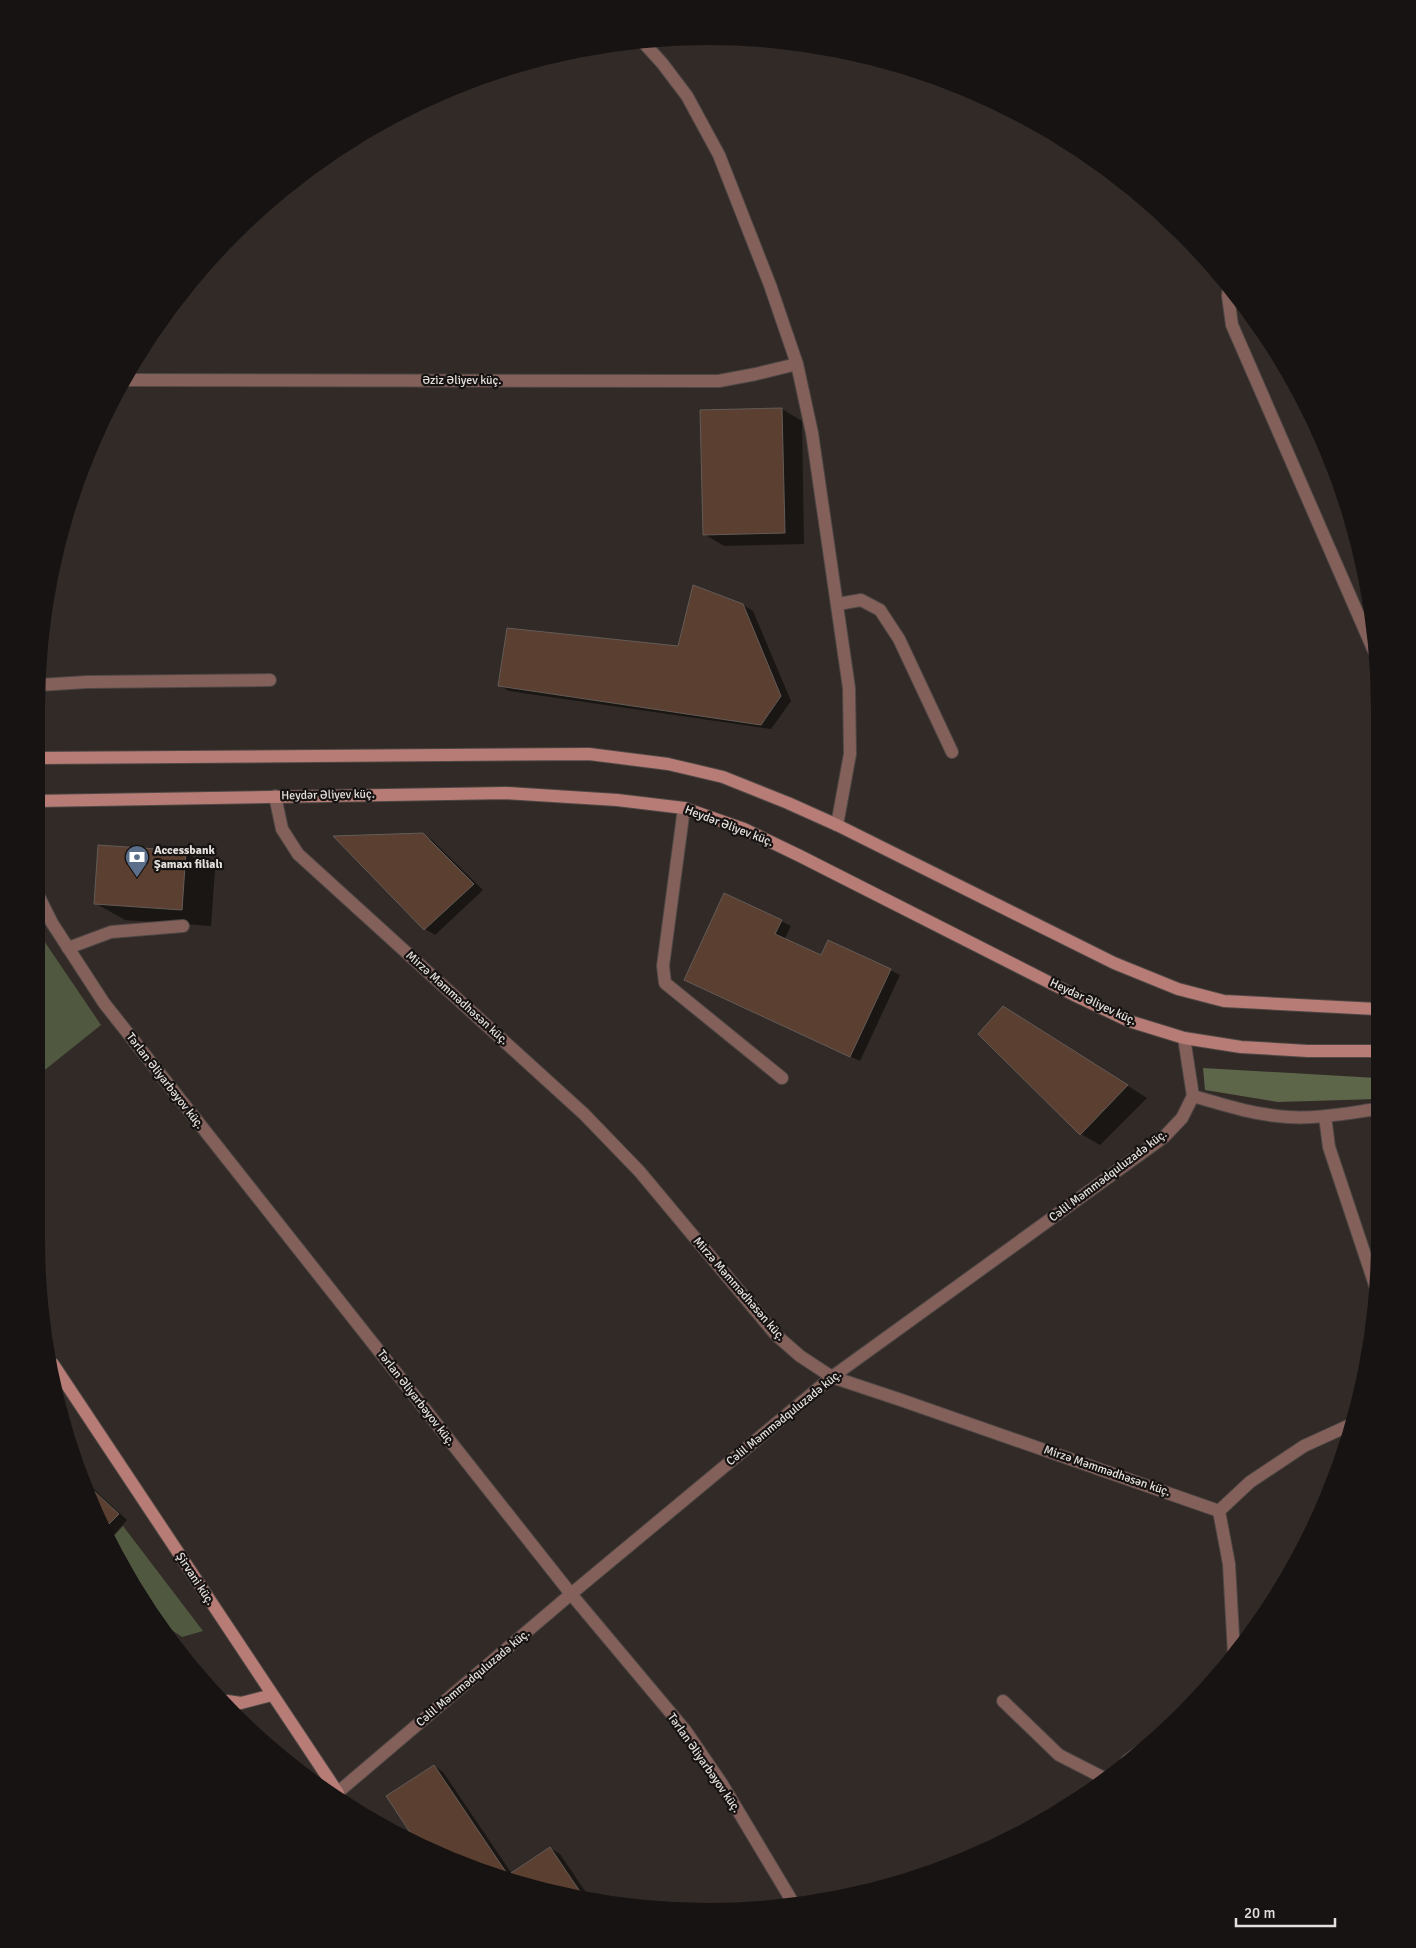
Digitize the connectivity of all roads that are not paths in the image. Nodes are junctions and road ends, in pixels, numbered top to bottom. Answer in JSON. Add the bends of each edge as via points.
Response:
{"nodes":[{"id":1,"x":648,"y":48,"type":"edge"},
{"id":2,"x":1228,"y":297,"type":"edge"},
{"id":3,"x":797,"y":364,"type":"junction"},
{"id":4,"x":132,"y":380,"type":"edge"},
{"id":5,"x":838,"y":604,"type":"junction"},
{"id":6,"x":1366,"y":634,"type":"edge"},
{"id":7,"x":270,"y":680,"type":"dead end"},
{"id":8,"x":46,"y":685,"type":"edge"},
{"id":9,"x":952,"y":752,"type":"dead end"},
{"id":10,"x":45,"y":758,"type":"edge"},
{"id":11,"x":275,"y":796,"type":"junction"},
{"id":12,"x":45,"y":801,"type":"edge"},
{"id":13,"x":684,"y":808,"type":"junction"},
{"id":14,"x":836,"y":825,"type":"junction"},
{"id":15,"x":45,"y":909,"type":"edge"},
{"id":16,"x":183,"y":926,"type":"dead end"},
{"id":17,"x":68,"y":948,"type":"junction"},
{"id":18,"x":1371,"y":1009,"type":"edge"},
{"id":19,"x":1184,"y":1038,"type":"junction"},
{"id":20,"x":1371,"y":1051,"type":"edge"},
{"id":21,"x":782,"y":1078,"type":"dead end"},
{"id":22,"x":1193,"y":1096,"type":"junction"},
{"id":23,"x":1371,"y":1110,"type":"edge"},
{"id":24,"x":1325,"y":1116,"type":"junction"},
{"id":25,"x":1370,"y":1271,"type":"edge"},
{"id":26,"x":59,"y":1375,"type":"edge"},
{"id":27,"x":832,"y":1377,"type":"junction"},
{"id":28,"x":1343,"y":1428,"type":"edge"},
{"id":29,"x":1219,"y":1511,"type":"junction"},
{"id":30,"x":571,"y":1594,"type":"junction"},
{"id":31,"x":1233,"y":1645,"type":"edge"},
{"id":32,"x":272,"y":1695,"type":"junction"},
{"id":33,"x":1003,"y":1701,"type":"dead end"},
{"id":34,"x":233,"y":1702,"type":"edge"},
{"id":35,"x":1099,"y":1775,"type":"edge"},
{"id":36,"x":332,"y":1785,"type":"edge"},
{"id":37,"x":340,"y":1791,"type":"edge"},
{"id":38,"x":790,"y":1898,"type":"edge"}],
"edges":[{"from":1,"to":3,"type":"street","via":[[687,96],[718,155]]},
{"from":2,"to":6,"type":"street","via":[[1232,325]]},
{"from":3,"to":4,"type":"street","name":"Əziz Əliyev küç.","via":[[719,381]]},
{"from":3,"to":5,"type":"street","via":[[812,432]]},
{"from":5,"to":9,"type":"street","via":[[861,600],[880,610],[899,640]]},
{"from":5,"to":14,"type":"street","via":[[849,688],[850,754]]},
{"from":7,"to":8,"type":"street"},
{"from":10,"to":14,"type":"street","via":[[590,754],[668,764],[723,777]]},
{"from":11,"to":12,"type":"street","name":"Heydər Əliyev küç."},
{"from":11,"to":13,"type":"street","name":"Heydər Əliyev küç.","via":[[506,793]]},
{"from":11,"to":27,"type":"street","name":"Mirzə Məmmədhəsən küç.","via":[[282,829],[298,854],[584,1114],[640,1172],[776,1335]]},
{"from":13,"to":19,"type":"street","name":"Heydər Əliyev küç.","via":[[744,829],[1129,1021]]},
{"from":13,"to":21,"type":"street","via":[[663,966],[665,983]]},
{"from":14,"to":18,"type":"street","via":[[1114,963],[1178,989],[1224,1001]]},
{"from":15,"to":17,"type":"street","name":"Tərlan Əliyarbəyov küç."},
{"from":16,"to":17,"type":"street","via":[[111,932]]},
{"from":17,"to":30,"type":"street","name":"Tərlan Əliyarbəyov küç.","via":[[110,1011]]},
{"from":19,"to":20,"type":"street","name":"Heydər Əliyev küç.","via":[[1241,1047]]},
{"from":19,"to":22,"type":"street"},
{"from":22,"to":24,"type":"street","via":[[1249,1112],[1289,1118]]},
{"from":22,"to":27,"type":"street","name":"Cəlil Məmmədquluzadə küç.","via":[[1182,1118],[1164,1137]]},
{"from":23,"to":24,"type":"street"},
{"from":24,"to":25,"type":"street","via":[[1329,1147]]},
{"from":26,"to":32,"type":"street","name":"Şirvani küç."},
{"from":27,"to":29,"type":"street","name":"Mirzə Məmmədhəsən küç."},
{"from":27,"to":30,"type":"street","name":"Cəlil Məmmədquluzadə küç."},
{"from":28,"to":29,"type":"street","via":[[1304,1446],[1250,1482]]},
{"from":29,"to":31,"type":"street","via":[[1229,1564]]},
{"from":30,"to":37,"type":"street","name":"Cəlil Məmmədquluzadə küç."},
{"from":30,"to":38,"type":"street","name":"Tərlan Əliyarbəyov küç.","via":[[685,1730],[722,1784]]},
{"from":32,"to":34,"type":"street"},
{"from":32,"to":36,"type":"street","name":"Şirvani küç."},
{"from":33,"to":35,"type":"street","via":[[1059,1755]]}]}
